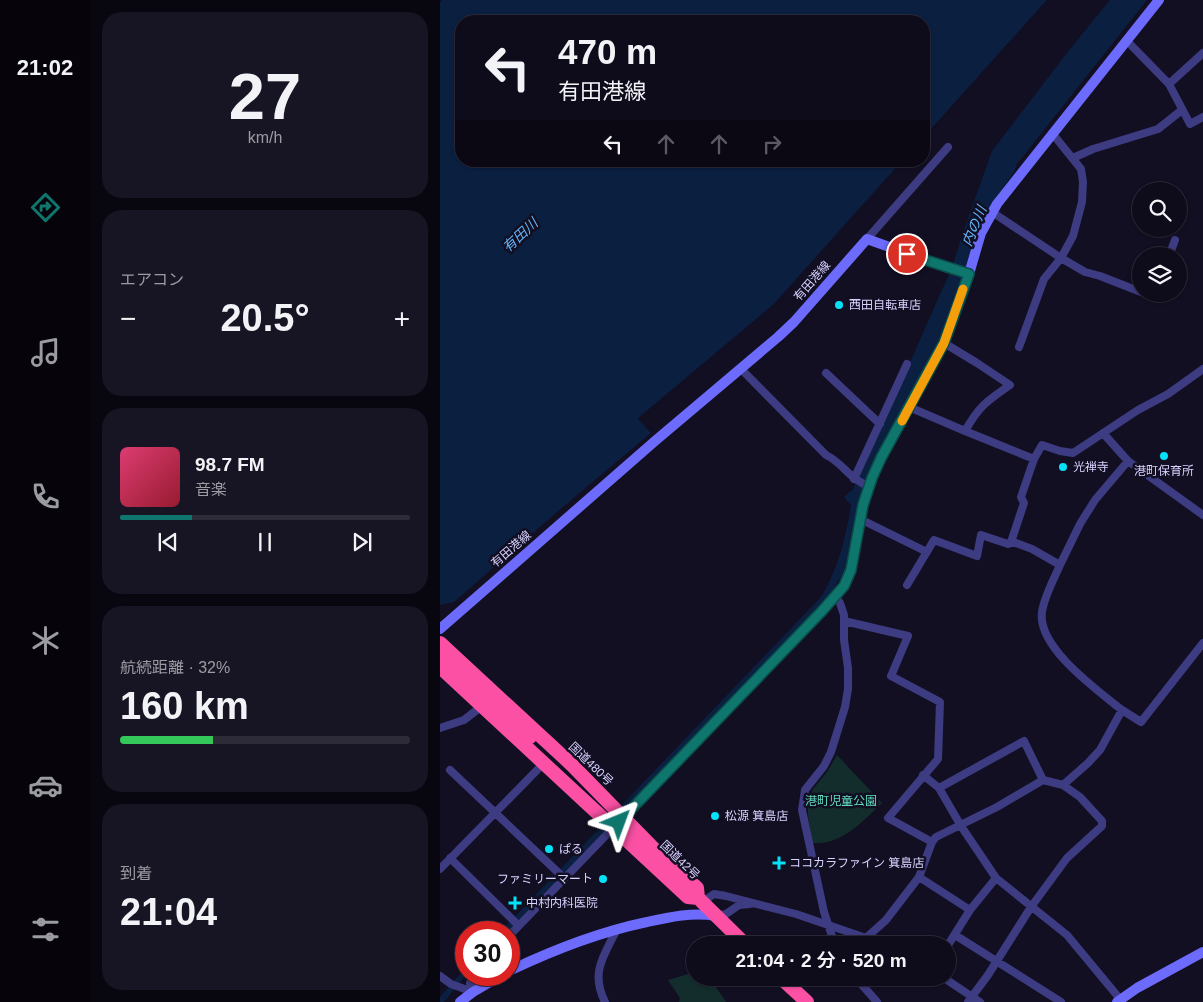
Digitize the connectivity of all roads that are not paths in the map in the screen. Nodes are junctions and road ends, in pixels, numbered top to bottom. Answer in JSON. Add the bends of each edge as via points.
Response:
{"nodes":[{"id":1,"x":1158,"y":0,"type":"edge"},
{"id":2,"x":1126,"y":40,"type":"junction"},
{"id":3,"x":1203,"y":53,"type":"edge"},
{"id":4,"x":1169,"y":84,"type":"junction"},
{"id":5,"x":1182,"y":110,"type":"junction"},
{"id":6,"x":1203,"y":117,"type":"edge"},
{"id":7,"x":1052,"y":133,"type":"junction"},
{"id":8,"x":948,"y":147,"type":"dead end"},
{"id":9,"x":1073,"y":158,"type":"junction"},
{"id":10,"x":992,"y":212,"type":"junction"},
{"id":11,"x":867,"y":239,"type":"junction"},
{"id":12,"x":1175,"y":240,"type":"dead end"},
{"id":13,"x":1172,"y":247,"type":"edge"},
{"id":14,"x":1060,"y":258,"type":"junction"},
{"id":15,"x":966,"y":273,"type":"junction"},
{"id":16,"x":1132,"y":288,"type":"edge"},
{"id":17,"x":944,"y":343,"type":"junction"},
{"id":18,"x":1019,"y":346,"type":"dead end"},
{"id":19,"x":907,"y":364,"type":"dead end"},
{"id":20,"x":741,"y":369,"type":"junction"},
{"id":21,"x":1203,"y":369,"type":"edge"},
{"id":22,"x":826,"y":373,"type":"dead end"},
{"id":23,"x":909,"y":407,"type":"junction"},
{"id":24,"x":880,"y":424,"type":"junction"},
{"id":25,"x":965,"y":431,"type":"junction"},
{"id":26,"x":1103,"y":433,"type":"junction"},
{"id":27,"x":1034,"y":460,"type":"junction"},
{"id":28,"x":1128,"y":461,"type":"junction"},
{"id":29,"x":854,"y":480,"type":"junction"},
{"id":30,"x":868,"y":486,"type":"junction"},
{"id":31,"x":1203,"y":515,"type":"edge"},
{"id":32,"x":860,"y":519,"type":"junction"},
{"id":33,"x":1011,"y":542,"type":"junction"},
{"id":34,"x":927,"y":552,"type":"junction"},
{"id":35,"x":1060,"y":565,"type":"junction"},
{"id":36,"x":907,"y":585,"type":"dead end"},
{"id":37,"x":835,"y":596,"type":"junction"},
{"id":38,"x":844,"y":621,"type":"junction"},
{"id":39,"x":440,"y":629,"type":"edge"},
{"id":40,"x":440,"y":643,"type":"edge"},
{"id":41,"x":1203,"y":643,"type":"edge"},
{"id":42,"x":440,"y":654,"type":"edge"},
{"id":43,"x":440,"y":666,"type":"edge"},
{"id":44,"x":492,"y":690,"type":"junction"},
{"id":45,"x":481,"y":704,"type":"junction"},
{"id":46,"x":1122,"y":710,"type":"junction"},
{"id":47,"x":440,"y":728,"type":"edge"},
{"id":48,"x":544,"y":763,"type":"junction"},
{"id":49,"x":450,"y":770,"type":"dead end"},
{"id":50,"x":923,"y":775,"type":"junction"},
{"id":51,"x":1043,"y":780,"type":"junction"},
{"id":52,"x":1063,"y":785,"type":"junction"},
{"id":53,"x":939,"y":788,"type":"junction"},
{"id":54,"x":495,"y":811,"type":"junction"},
{"id":55,"x":618,"y":822,"type":"junction"},
{"id":56,"x":961,"y":826,"type":"junction"},
{"id":57,"x":932,"y":842,"type":"junction"},
{"id":58,"x":450,"y":858,"type":"junction"},
{"id":59,"x":440,"y":869,"type":"edge"},
{"id":60,"x":919,"y":877,"type":"junction"},
{"id":61,"x":564,"y":878,"type":"junction"},
{"id":62,"x":996,"y":878,"type":"junction"},
{"id":63,"x":700,"y":900,"type":"junction"},
{"id":64,"x":756,"y":905,"type":"junction"},
{"id":65,"x":1031,"y":907,"type":"junction"},
{"id":66,"x":970,"y":910,"type":"junction"},
{"id":67,"x":680,"y":915,"type":"junction"},
{"id":68,"x":716,"y":916,"type":"junction"},
{"id":69,"x":514,"y":921,"type":"edge"},
{"id":70,"x":520,"y":923,"type":"edge"},
{"id":71,"x":828,"y":925,"type":"junction"},
{"id":72,"x":617,"y":929,"type":"junction"},
{"id":73,"x":955,"y":935,"type":"joint"},
{"id":74,"x":737,"y":936,"type":"edge"},
{"id":75,"x":832,"y":936,"type":"edge"},
{"id":76,"x":860,"y":936,"type":"edge"},
{"id":77,"x":868,"y":936,"type":"edge"},
{"id":78,"x":1203,"y":952,"type":"edge"},
{"id":79,"x":996,"y":962,"type":"junction"},
{"id":80,"x":520,"y":966,"type":"edge"},
{"id":81,"x":440,"y":976,"type":"edge"},
{"id":82,"x":471,"y":986,"type":"edge"},
{"id":83,"x":483,"y":986,"type":"edge"},
{"id":84,"x":789,"y":986,"type":"edge"},
{"id":85,"x":863,"y":986,"type":"edge"},
{"id":86,"x":954,"y":986,"type":"edge"},
{"id":87,"x":473,"y":992,"type":"junction"},
{"id":88,"x":970,"y":999,"type":"edge"},
{"id":89,"x":1119,"y":1001,"type":"edge"},
{"id":90,"x":460,"y":1002,"type":"edge"},
{"id":91,"x":466,"y":1002,"type":"edge"},
{"id":92,"x":605,"y":1002,"type":"edge"},
{"id":93,"x":807,"y":1002,"type":"edge"},
{"id":94,"x":877,"y":1002,"type":"edge"},
{"id":95,"x":980,"y":1002,"type":"edge"},
{"id":96,"x":1060,"y":1002,"type":"edge"}],
"edges":[{"from":1,"to":2,"type":"main road"},
{"from":2,"to":4,"type":"street"},
{"from":2,"to":7,"type":"main road"},
{"from":3,"to":4,"type":"street"},
{"from":4,"to":5,"type":"street"},
{"from":5,"to":6,"type":"street","via":[[1190,124]]},
{"from":5,"to":9,"type":"street","via":[[1158,129]]},
{"from":7,"to":9,"type":"street"},
{"from":7,"to":10,"type":"main road"},
{"from":8,"to":11,"type":"street"},
{"from":9,"to":14,"type":"street","via":[[1081,169],[1082,202],[1073,236]]},
{"from":10,"to":14,"type":"street"},
{"from":10,"to":15,"type":"main road","via":[[980,233]]},
{"from":11,"to":15,"type":"main road"},
{"from":11,"to":20,"type":"main road","name":"有田港線","via":[[794,322]]},
{"from":12,"to":13,"type":"street"},
{"from":14,"to":16,"type":"street","via":[[1085,272]]},
{"from":14,"to":18,"type":"street","via":[[1044,279]]},
{"from":15,"to":17,"type":"street"},
{"from":17,"to":23,"type":"street"},
{"from":17,"to":25,"type":"street","via":[[1010,385],[985,402]]},
{"from":19,"to":24,"type":"street"},
{"from":20,"to":29,"type":"street"},
{"from":20,"to":39,"type":"main road","name":"有田港線"},
{"from":21,"to":26,"type":"street"},
{"from":22,"to":24,"type":"street"},
{"from":23,"to":25,"type":"street"},
{"from":23,"to":30,"type":"street"},
{"from":24,"to":29,"type":"street"},
{"from":25,"to":27,"type":"street"},
{"from":26,"to":27,"type":"street","via":[[1073,453],[1042,445]]},
{"from":26,"to":28,"type":"street"},
{"from":27,"to":33,"type":"street"},
{"from":28,"to":31,"type":"street"},
{"from":28,"to":35,"type":"street","via":[[1095,500]]},
{"from":29,"to":30,"type":"street"},
{"from":30,"to":32,"type":"street"},
{"from":32,"to":34,"type":"street"},
{"from":32,"to":37,"type":"street","via":[[850,574]]},
{"from":33,"to":34,"type":"street","via":[[1008,544],[981,535],[977,556],[934,540]]},
{"from":33,"to":35,"type":"street","via":[[1032,549]]},
{"from":34,"to":36,"type":"street"},
{"from":35,"to":46,"type":"street","via":[[1042,611],[1047,635],[1064,660]]},
{"from":37,"to":38,"type":"street"},
{"from":37,"to":55,"type":"street"},
{"from":38,"to":50,"type":"street","via":[[908,636],[891,676],[940,702],[938,759]]},
{"from":38,"to":71,"type":"street","via":[[849,676],[845,707],[832,752],[807,786],[802,801],[805,829]]},
{"from":40,"to":44,"type":"highway","name":"国道480号"},
{"from":41,"to":46,"type":"street","via":[[1141,722]]},
{"from":42,"to":55,"type":"highway","name":"国道42号","bridge":true},
{"from":43,"to":45,"type":"highway"},
{"from":44,"to":45,"type":"street"},
{"from":44,"to":55,"type":"highway","name":"国道480号"},
{"from":45,"to":47,"type":"street","via":[[464,720]]},
{"from":45,"to":48,"type":"highway"},
{"from":46,"to":52,"type":"street","via":[[1100,750]]},
{"from":48,"to":54,"type":"street"},
{"from":48,"to":55,"type":"highway"},
{"from":49,"to":54,"type":"street"},
{"from":50,"to":53,"type":"street"},
{"from":50,"to":57,"type":"street","via":[[888,818]]},
{"from":51,"to":52,"type":"street"},
{"from":51,"to":53,"type":"street","via":[[1024,741]]},
{"from":51,"to":56,"type":"street"},
{"from":52,"to":65,"type":"street","via":[[1080,797],[1102,821],[1102,826],[1067,858]]},
{"from":53,"to":56,"type":"street"},
{"from":54,"to":58,"type":"street"},
{"from":54,"to":61,"type":"street"},
{"from":55,"to":61,"type":"street"},
{"from":55,"to":63,"type":"highway","name":"国道42号"},
{"from":56,"to":57,"type":"street"},
{"from":56,"to":62,"type":"street"},
{"from":57,"to":60,"type":"street"},
{"from":58,"to":59,"type":"street"},
{"from":58,"to":69,"type":"street"},
{"from":60,"to":66,"type":"street"},
{"from":60,"to":77,"type":"street","via":[[886,920]]},
{"from":61,"to":70,"type":"street"},
{"from":62,"to":65,"type":"street"},
{"from":62,"to":66,"type":"street"},
{"from":63,"to":64,"type":"street","via":[[717,894]]},
{"from":63,"to":67,"type":"main road"},
{"from":63,"to":68,"type":"highway","name":"国道42号"},
{"from":64,"to":68,"type":"street","via":[[739,906]]},
{"from":64,"to":71,"type":"street"},
{"from":65,"to":79,"type":"street"},
{"from":65,"to":89,"type":"street","via":[[1067,935]]},
{"from":66,"to":73,"type":"street"},
{"from":67,"to":68,"type":"main road"},
{"from":67,"to":72,"type":"main road"},
{"from":68,"to":74,"type":"highway","name":"国道42号"},
{"from":71,"to":75,"type":"street"},
{"from":71,"to":76,"type":"street"},
{"from":72,"to":80,"type":"main road","via":[[568,945]]},
{"from":72,"to":92,"type":"street","via":[[599,970],[598,979]]},
{"from":73,"to":79,"type":"street"},
{"from":78,"to":89,"type":"main road"},
{"from":79,"to":88,"type":"street"},
{"from":79,"to":96,"type":"street"},
{"from":81,"to":87,"type":"street"},
{"from":82,"to":87,"type":"street"},
{"from":83,"to":87,"type":"main road"},
{"from":84,"to":93,"type":"highway"},
{"from":85,"to":94,"type":"street"},
{"from":86,"to":88,"type":"street"},
{"from":87,"to":90,"type":"main road"},
{"from":87,"to":91,"type":"street"},
{"from":88,"to":95,"type":"street"}]}
